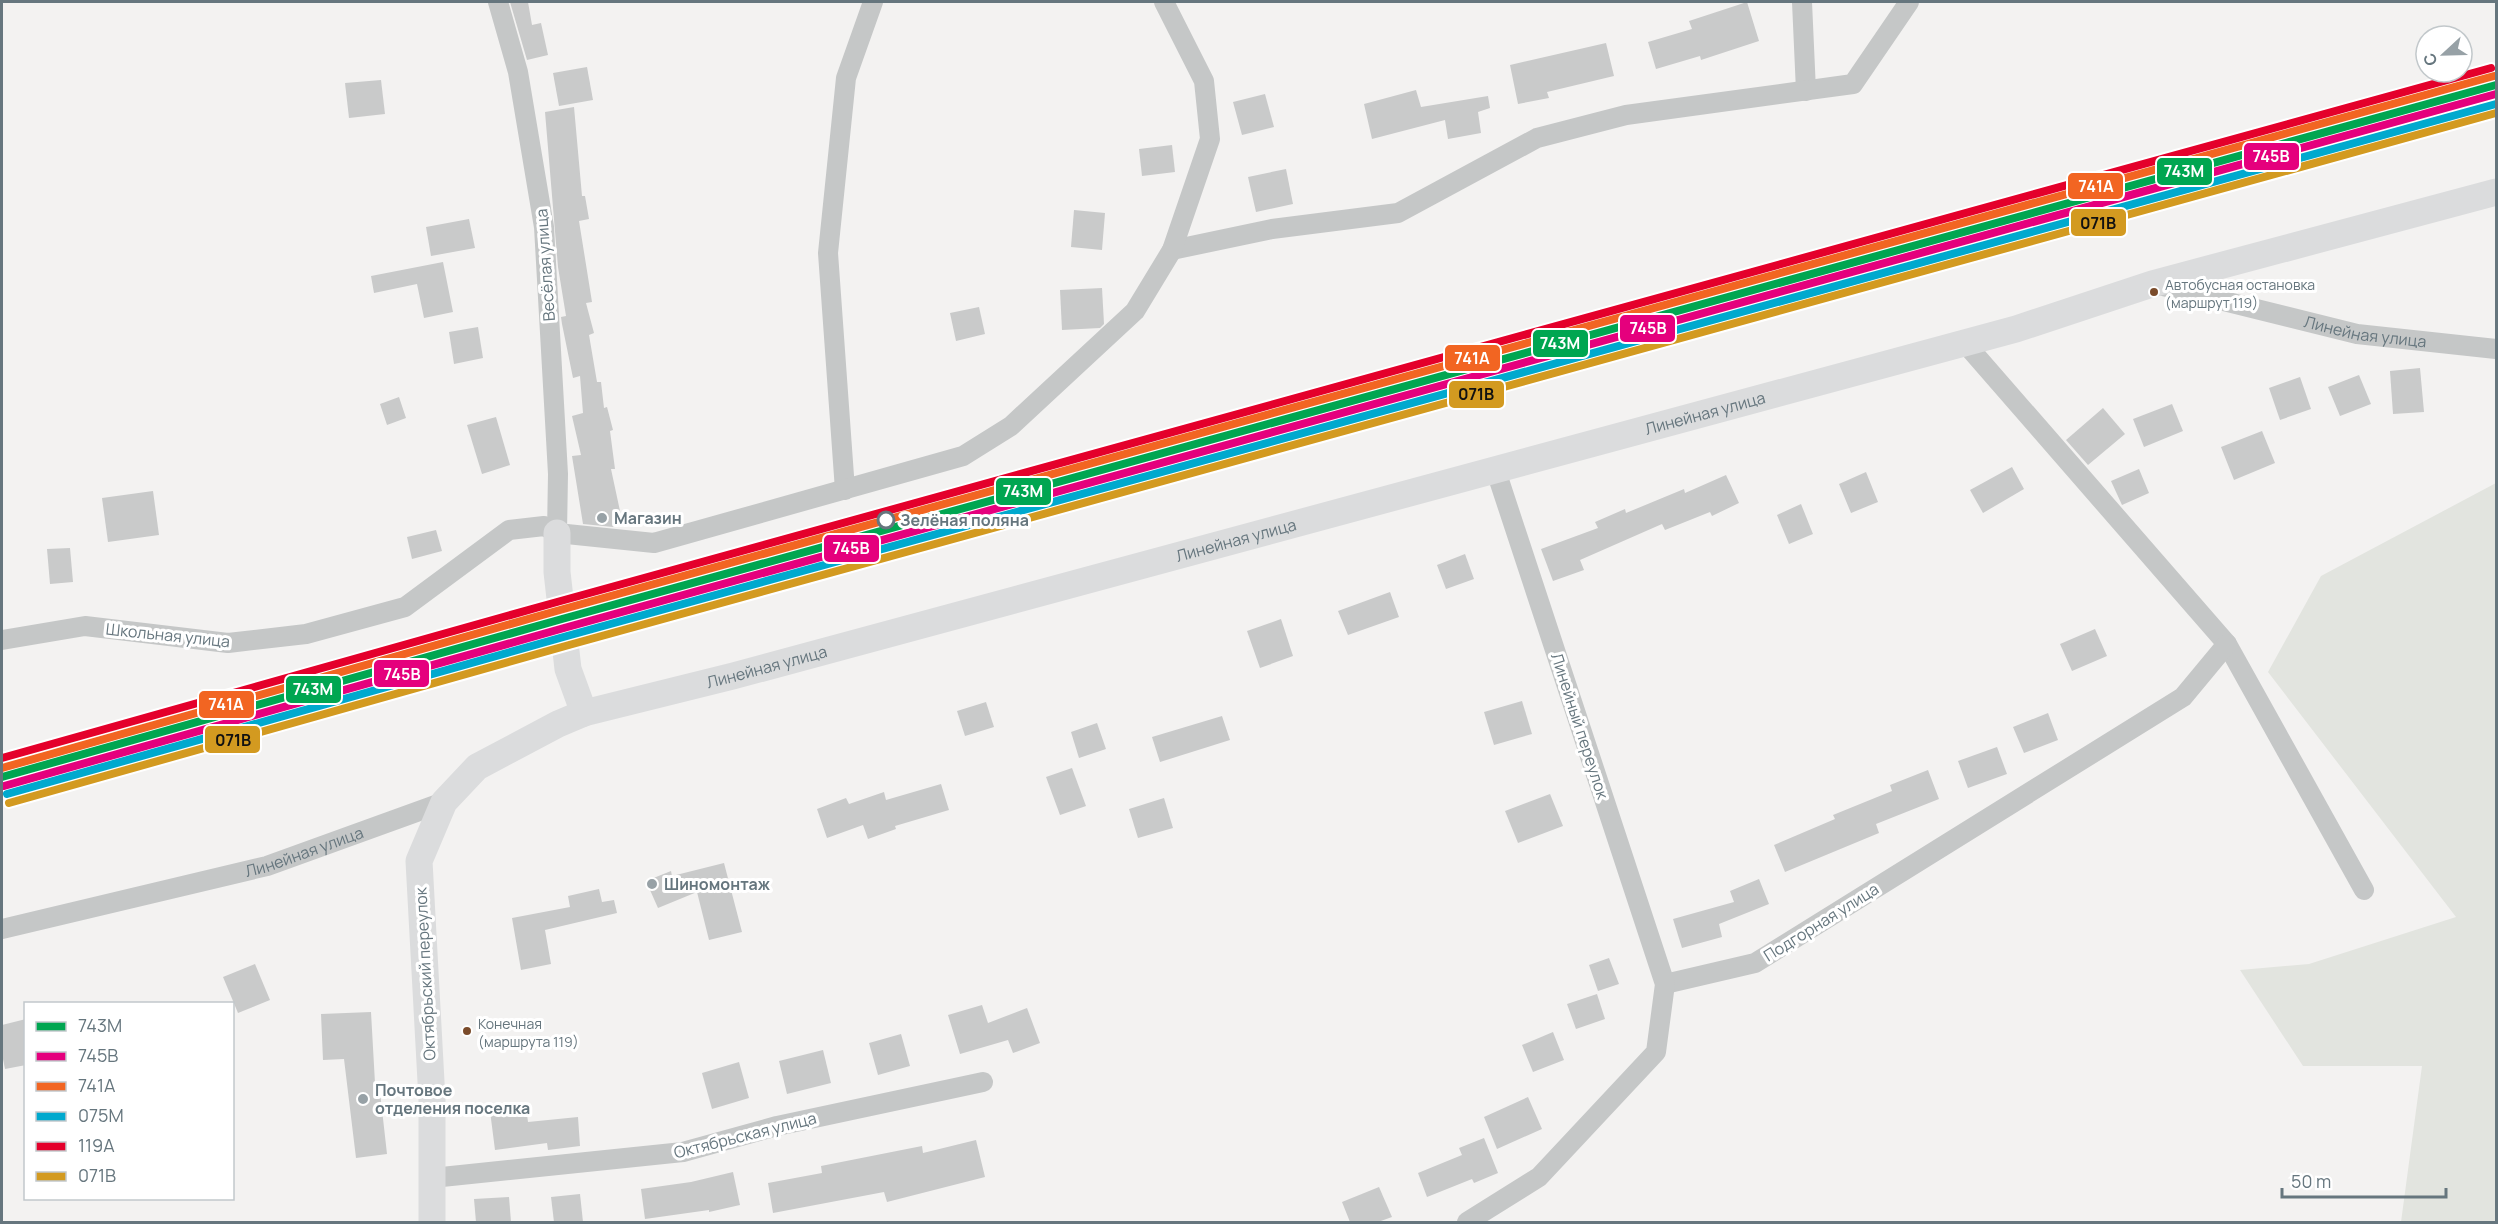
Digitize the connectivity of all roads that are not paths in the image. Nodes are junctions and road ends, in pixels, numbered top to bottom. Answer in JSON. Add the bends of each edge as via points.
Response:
{"nodes":[{"id":1,"x":498,"y":2,"type":"edge"},
{"id":2,"x":873,"y":2,"type":"edge"},
{"id":3,"x":1164,"y":2,"type":"edge"},
{"id":4,"x":1802,"y":2,"type":"edge"},
{"id":5,"x":1909,"y":2,"type":"edge"},
{"id":6,"x":1806,"y":91,"type":"junction"},
{"id":7,"x":2496,"y":192,"type":"edge"},
{"id":8,"x":1172,"y":250,"type":"junction"},
{"id":9,"x":2152,"y":284,"type":"junction"},
{"id":10,"x":1965,"y":342,"type":"junction"},
{"id":11,"x":2496,"y":349,"type":"edge"},
{"id":12,"x":1496,"y":468,"type":"junction"},
{"id":13,"x":845,"y":490,"type":"junction"},
{"id":14,"x":557,"y":533,"type":"junction"},
{"id":15,"x":2,"y":640,"type":"edge"},
{"id":16,"x":2227,"y":644,"type":"junction"},
{"id":17,"x":584,"y":713,"type":"junction"},
{"id":18,"x":444,"y":802,"type":"junction"},
{"id":19,"x":2364,"y":890,"type":"dead end"},
{"id":20,"x":2,"y":929,"type":"edge"},
{"id":21,"x":1665,"y":984,"type":"junction"},
{"id":22,"x":983,"y":1082,"type":"dead end"},
{"id":23,"x":432,"y":1178,"type":"junction"},
{"id":24,"x":432,"y":1222,"type":"edge"},
{"id":25,"x":1467,"y":1222,"type":"edge"}],
"edges":[{"from":1,"to":14,"type":"street","name":"Весёлая улица","via":[[518,72],[544,227],[558,474]]},
{"from":2,"to":13,"type":"street","via":[[846,78],[828,253]]},
{"from":3,"to":8,"type":"street","name":"Школьная улица","via":[[1204,81],[1210,140]]},
{"from":4,"to":6,"type":"street"},
{"from":5,"to":6,"type":"street","via":[[1853,84]]},
{"from":6,"to":8,"type":"street","via":[[1626,115],[1537,138],[1398,213],[1272,229]]},
{"from":7,"to":9,"type":"street"},
{"from":8,"to":13,"type":"street","name":"Школьная улица","via":[[1135,311],[1011,426],[963,456]]},
{"from":9,"to":10,"type":"street","name":"Линейная улица"},
{"from":9,"to":11,"type":"street","name":"Линейная улица","via":[[2357,334]]},
{"from":10,"to":12,"type":"street","name":"Линейная улица"},
{"from":10,"to":16,"type":"street"},
{"from":12,"to":17,"type":"street","name":"Линейная улица"},
{"from":12,"to":21,"type":"street","name":"Линейный переулок"},
{"from":13,"to":14,"type":"street","name":"Школьная улица","via":[[654,543]]},
{"from":14,"to":15,"type":"street","name":"Школьная улица","via":[[544,526],[509,531],[405,607],[306,634],[228,643],[85,626]]},
{"from":14,"to":17,"type":"street","via":[[557,572],[568,669]]},
{"from":16,"to":19,"type":"street"},
{"from":16,"to":21,"type":"street","name":"Подгорная улица","via":[[2183,697],[1755,963]]},
{"from":17,"to":18,"type":"street","name":"Линейная улица","via":[[477,767]]},
{"from":18,"to":20,"type":"street","name":"Линейная улица","via":[[267,866]]},
{"from":18,"to":23,"type":"street","name":"Октябрьский переулок","via":[[419,861],[432,1100]]},
{"from":21,"to":25,"type":"street","via":[[1656,1052],[1539,1178]]},
{"from":22,"to":23,"type":"street","name":"Октябрьская улица","via":[[777,1126],[682,1152]]},
{"from":23,"to":24,"type":"street","name":"Октябрьский переулок"}]}
